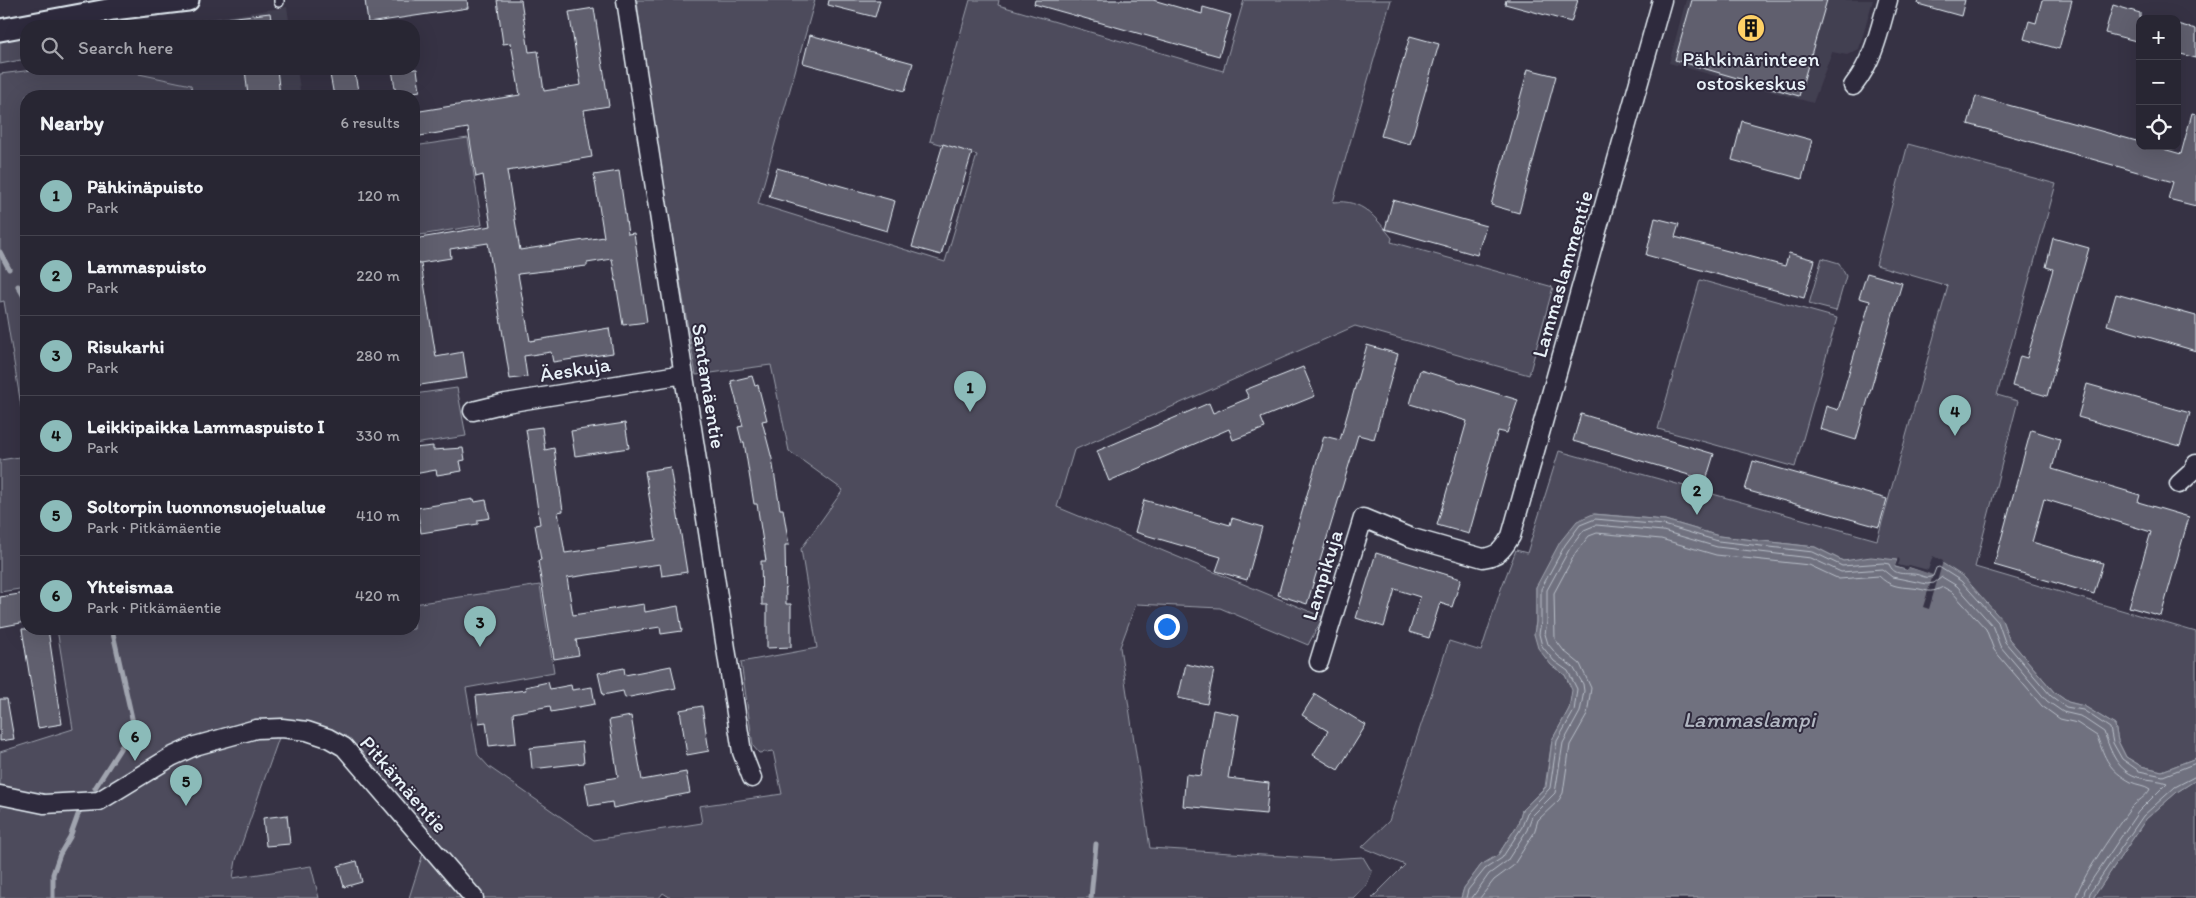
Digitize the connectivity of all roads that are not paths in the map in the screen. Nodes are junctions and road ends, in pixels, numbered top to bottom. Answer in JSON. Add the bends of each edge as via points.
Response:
{"nodes":[{"id":1,"x":188,"y":0,"type":"edge"},
{"id":2,"x":626,"y":0,"type":"edge"},
{"id":3,"x":1662,"y":0,"type":"edge"},
{"id":4,"x":1888,"y":0,"type":"edge"},
{"id":5,"x":54,"y":20,"type":"edge"},
{"id":6,"x":20,"y":26,"type":"edge"},
{"id":7,"x":0,"y":30,"type":"edge"},
{"id":8,"x":1853,"y":86,"type":"dead end"},
{"id":9,"x":684,"y":374,"type":"junction"},
{"id":10,"x":473,"y":411,"type":"dead end"},
{"id":11,"x":2196,"y":464,"type":"edge"},
{"id":12,"x":2179,"y":484,"type":"dead end"},
{"id":13,"x":1495,"y":556,"type":"joint"},
{"id":14,"x":1319,"y":662,"type":"dead end"},
{"id":15,"x":752,"y":778,"type":"dead end"},
{"id":16,"x":0,"y":795,"type":"edge"},
{"id":17,"x":474,"y":898,"type":"edge"}],
"edges":[{"from":1,"to":5,"type":"street"},
{"from":2,"to":9,"type":"street","name":"Santamäentie"},
{"from":3,"to":13,"type":"street","name":"Lammaslammentie","via":[[1511,536]]},
{"from":4,"to":8,"type":"street","via":[[1872,56]]},
{"from":6,"to":7,"type":"street"},
{"from":9,"to":10,"type":"street","name":"Äeskuja"},
{"from":9,"to":15,"type":"street","name":"Santamäentie","via":[[742,752]]},
{"from":11,"to":12,"type":"street"},
{"from":13,"to":14,"type":"street","name":"Lampikuja","via":[[1483,558],[1409,537],[1363,518]]},
{"from":16,"to":17,"type":"street","name":"Pitkämäentie","via":[[44,804],[99,801],[171,757],[196,746],[256,729],[307,731],[344,747]]}]}
